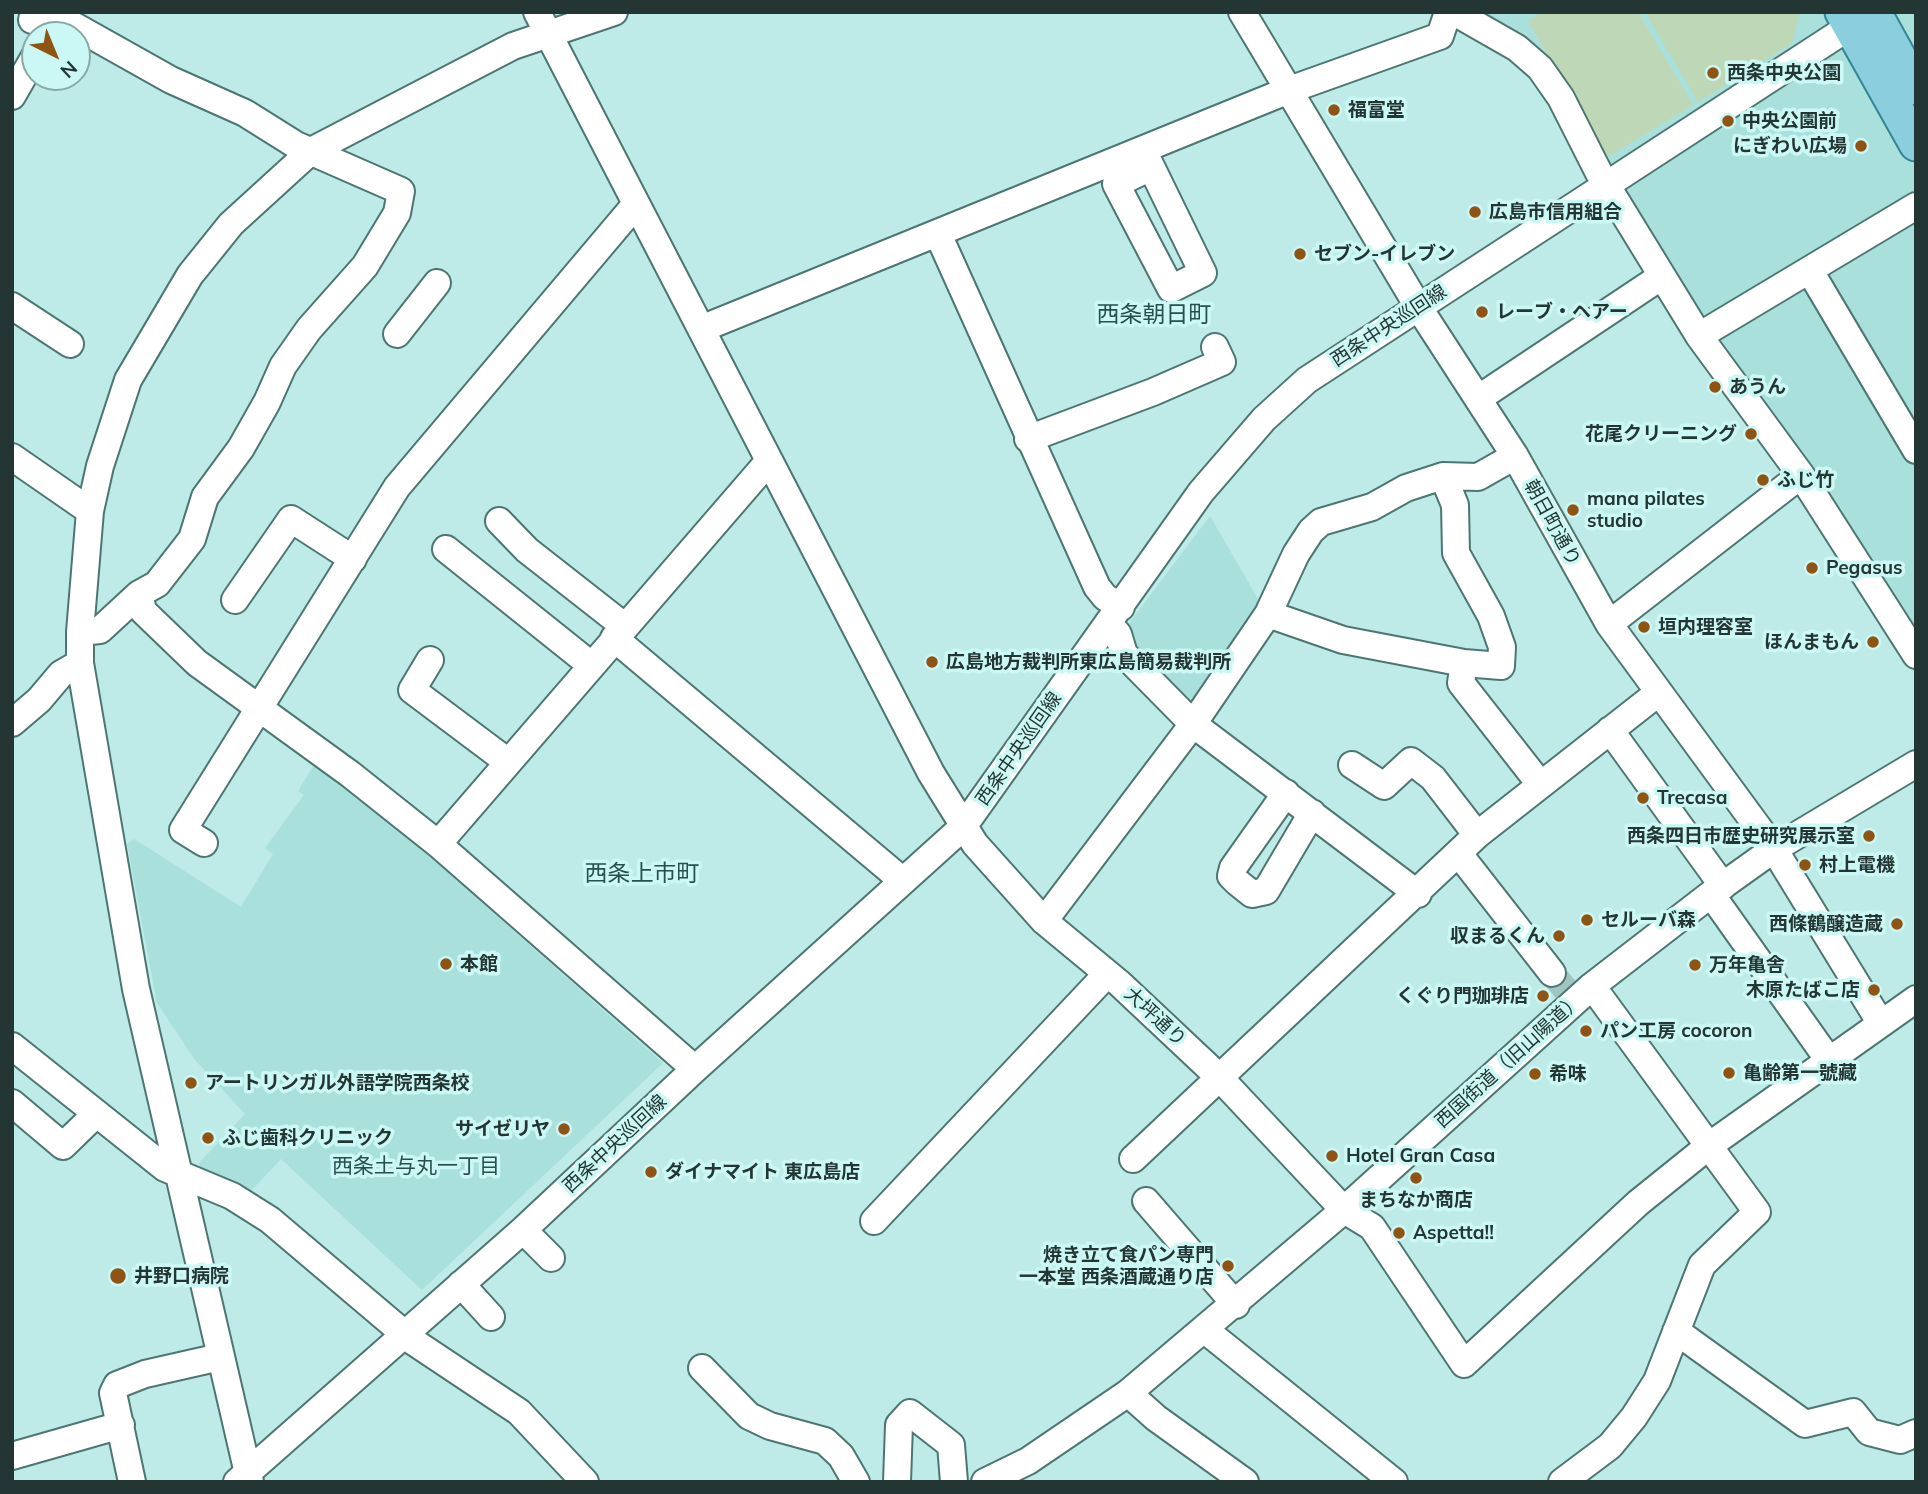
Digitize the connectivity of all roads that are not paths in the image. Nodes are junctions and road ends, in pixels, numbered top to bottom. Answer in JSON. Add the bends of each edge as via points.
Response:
{"nodes":[{"id":1,"x":614,"y":12,"type":"edge"},
{"id":2,"x":1242,"y":12,"type":"edge"},
{"id":3,"x":1448,"y":12,"type":"edge"},
{"id":4,"x":1454,"y":12,"type":"edge"},
{"id":5,"x":1859,"y":16,"type":"edge"},
{"id":6,"x":544,"y":23,"type":"edge"},
{"id":7,"x":91,"y":35,"type":"edge"},
{"id":8,"x":21,"y":80,"type":"edge"},
{"id":9,"x":1916,"y":88,"type":"edge"},
{"id":10,"x":1289,"y":90,"type":"junction"},
{"id":11,"x":12,"y":96,"type":"edge"},
{"id":12,"x":1916,"y":144,"type":"edge"},
{"id":13,"x":311,"y":151,"type":"junction"},
{"id":14,"x":1607,"y":186,"type":"junction"},
{"id":15,"x":636,"y":204,"type":"junction"},
{"id":16,"x":1916,"y":206,"type":"edge"},
{"id":17,"x":938,"y":234,"type":"junction"},
{"id":18,"x":1810,"y":271,"type":"junction"},
{"id":19,"x":1662,"y":276,"type":"junction"},
{"id":20,"x":437,"y":283,"type":"dead end"},
{"id":21,"x":12,"y":306,"type":"edge"},
{"id":22,"x":1419,"y":308,"type":"junction"},
{"id":23,"x":701,"y":329,"type":"junction"},
{"id":24,"x":397,"y":334,"type":"dead end"},
{"id":25,"x":1699,"y":336,"type":"junction"},
{"id":26,"x":70,"y":344,"type":"dead end"},
{"id":27,"x":1215,"y":347,"type":"dead end"},
{"id":28,"x":1479,"y":398,"type":"junction"},
{"id":29,"x":1028,"y":439,"type":"junction"},
{"id":30,"x":1916,"y":450,"type":"edge"},
{"id":31,"x":1515,"y":456,"type":"junction"},
{"id":32,"x":12,"y":457,"type":"edge"},
{"id":33,"x":768,"y":462,"type":"junction"},
{"id":34,"x":1801,"y":475,"type":"junction"},
{"id":35,"x":1443,"y":476,"type":"junction"},
{"id":36,"x":90,"y":511,"type":"junction"},
{"id":37,"x":499,"y":520,"type":"dead end"},
{"id":38,"x":446,"y":549,"type":"dead end"},
{"id":39,"x":353,"y":559,"type":"junction"},
{"id":40,"x":139,"y":594,"type":"junction"},
{"id":41,"x":235,"y":600,"type":"dead end"},
{"id":42,"x":1268,"y":614,"type":"junction"},
{"id":43,"x":1114,"y":615,"type":"junction"},
{"id":44,"x":1609,"y":624,"type":"junction"},
{"id":45,"x":1908,"y":625,"type":"edge"},
{"id":46,"x":80,"y":632,"type":"junction"},
{"id":47,"x":619,"y":632,"type":"junction"},
{"id":48,"x":1916,"y":655,"type":"edge"},
{"id":49,"x":430,"y":660,"type":"dead end"},
{"id":50,"x":80,"y":663,"type":"junction"},
{"id":51,"x":1464,"y":663,"type":"junction"},
{"id":52,"x":591,"y":665,"type":"junction"},
{"id":53,"x":1658,"y":693,"type":"junction"},
{"id":54,"x":261,"y":708,"type":"junction"},
{"id":55,"x":12,"y":723,"type":"edge"},
{"id":56,"x":1192,"y":723,"type":"junction"},
{"id":57,"x":1610,"y":730,"type":"junction"},
{"id":58,"x":508,"y":762,"type":"junction"},
{"id":59,"x":1916,"y":764,"type":"edge"},
{"id":60,"x":1352,"y":765,"type":"dead end"},
{"id":61,"x":1540,"y":784,"type":"junction"},
{"id":62,"x":1286,"y":793,"type":"junction"},
{"id":63,"x":1312,"y":813,"type":"junction"},
{"id":64,"x":963,"y":827,"type":"junction"},
{"id":65,"x":1477,"y":835,"type":"junction"},
{"id":66,"x":204,"y":843,"type":"dead end"},
{"id":67,"x":438,"y":844,"type":"junction"},
{"id":68,"x":1774,"y":849,"type":"junction"},
{"id":69,"x":1459,"y":854,"type":"junction"},
{"id":70,"x":903,"y":881,"type":"junction"},
{"id":71,"x":1717,"y":890,"type":"junction"},
{"id":72,"x":1418,"y":894,"type":"junction"},
{"id":73,"x":1044,"y":921,"type":"junction"},
{"id":74,"x":1552,"y":973,"type":"tunnel mouth"},
{"id":75,"x":1107,"y":974,"type":"junction"},
{"id":76,"x":1592,"y":986,"type":"junction"},
{"id":77,"x":1916,"y":999,"type":"edge"},
{"id":78,"x":1880,"y":1021,"type":"junction"},
{"id":79,"x":12,"y":1046,"type":"edge"},
{"id":80,"x":1828,"y":1059,"type":"junction"},
{"id":81,"x":695,"y":1069,"type":"junction"},
{"id":82,"x":1219,"y":1077,"type":"junction"},
{"id":83,"x":12,"y":1103,"type":"edge"},
{"id":84,"x":96,"y":1114,"type":"junction"},
{"id":85,"x":1710,"y":1145,"type":"junction"},
{"id":86,"x":1133,"y":1159,"type":"dead end"},
{"id":87,"x":177,"y":1175,"type":"junction"},
{"id":88,"x":1146,"y":1201,"type":"dead end"},
{"id":89,"x":1344,"y":1210,"type":"junction"},
{"id":90,"x":874,"y":1221,"type":"dead end"},
{"id":91,"x":523,"y":1230,"type":"junction"},
{"id":92,"x":551,"y":1258,"type":"dead end"},
{"id":93,"x":460,"y":1284,"type":"junction"},
{"id":94,"x":1236,"y":1305,"type":"junction"},
{"id":95,"x":491,"y":1317,"type":"dead end"},
{"id":96,"x":1205,"y":1330,"type":"junction"},
{"id":97,"x":1676,"y":1331,"type":"junction"},
{"id":98,"x":404,"y":1334,"type":"junction"},
{"id":99,"x":220,"y":1357,"type":"junction"},
{"id":100,"x":702,"y":1368,"type":"dead end"},
{"id":101,"x":1128,"y":1393,"type":"junction"},
{"id":102,"x":121,"y":1425,"type":"junction"},
{"id":103,"x":1916,"y":1433,"type":"edge"},
{"id":104,"x":12,"y":1456,"type":"edge"},
{"id":105,"x":572,"y":1477,"type":"edge"},
{"id":106,"x":245,"y":1478,"type":"edge"},
{"id":107,"x":132,"y":1482,"type":"edge"},
{"id":108,"x":856,"y":1482,"type":"edge"},
{"id":109,"x":897,"y":1482,"type":"edge"},
{"id":110,"x":954,"y":1482,"type":"edge"},
{"id":111,"x":985,"y":1482,"type":"edge"},
{"id":112,"x":1245,"y":1482,"type":"edge"},
{"id":113,"x":1394,"y":1482,"type":"edge"},
{"id":114,"x":1562,"y":1482,"type":"edge"}],
"edges":[{"from":1,"to":6,"type":"street"},
{"from":2,"to":10,"type":"street","name":"朝日町通り"},
{"from":3,"to":10,"type":"street","via":[[1440,36]]},
{"from":4,"to":14,"type":"street","via":[[1517,48],[1540,68]]},
{"from":5,"to":9,"type":"main road"},
{"from":5,"to":12,"type":"main road"},
{"from":5,"to":14,"type":"street","name":"西条中央巡回線"},
{"from":6,"to":13,"type":"street","via":[[513,46]]},
{"from":6,"to":15,"type":"street","name":"大坪通り"},
{"from":7,"to":13,"type":"street"},
{"from":8,"to":11,"type":"street"},
{"from":10,"to":17,"type":"street","via":[[1147,159]]},
{"from":10,"to":22,"type":"street","name":"朝日町通り"},
{"from":13,"to":36,"type":"street","via":[[231,224],[190,275],[128,380]]},
{"from":13,"to":40,"type":"street","via":[[401,191],[397,213],[365,266],[283,366],[241,448],[205,496],[192,540],[158,584]]},
{"from":14,"to":19,"type":"street"},
{"from":14,"to":22,"type":"street","name":"西条中央巡回線"},
{"from":15,"to":23,"type":"street","name":"大坪通り"},
{"from":15,"to":39,"type":"street","via":[[397,487]]},
{"from":16,"to":18,"type":"street"},
{"from":17,"to":23,"type":"street"},
{"from":17,"to":29,"type":"street"},
{"from":18,"to":25,"type":"street"},
{"from":18,"to":30,"type":"street"},
{"from":19,"to":25,"type":"street"},
{"from":19,"to":28,"type":"street"},
{"from":20,"to":24,"type":"street"},
{"from":21,"to":26,"type":"street"},
{"from":22,"to":28,"type":"street","name":"朝日町通り"},
{"from":22,"to":43,"type":"street","name":"西条中央巡回線","via":[[1307,380],[1264,419],[1201,492]]},
{"from":23,"to":33,"type":"street","name":"大坪通り"},
{"from":25,"to":34,"type":"street"},
{"from":27,"to":29,"type":"street","via":[[1222,362]]},
{"from":28,"to":31,"type":"street","name":"朝日町通り"},
{"from":29,"to":43,"type":"street"},
{"from":31,"to":35,"type":"street","via":[[1479,477]]},
{"from":31,"to":44,"type":"street","name":"朝日町通り"},
{"from":32,"to":36,"type":"street"},
{"from":33,"to":47,"type":"street"},
{"from":33,"to":64,"type":"street","name":"大坪通り"},
{"from":34,"to":44,"type":"street"},
{"from":34,"to":45,"type":"street"},
{"from":35,"to":42,"type":"street","via":[[1406,488],[1372,507],[1321,522],[1296,554]]},
{"from":35,"to":51,"type":"street","via":[[1455,505],[1456,553],[1491,616],[1502,647],[1501,666]]},
{"from":36,"to":46,"type":"street"},
{"from":37,"to":47,"type":"street"},
{"from":38,"to":52,"type":"street"},
{"from":39,"to":41,"type":"street","via":[[291,519]]},
{"from":39,"to":54,"type":"street"},
{"from":40,"to":46,"type":"street","via":[[100,630]]},
{"from":40,"to":54,"type":"street","via":[[143,611],[197,663]]},
{"from":42,"to":51,"type":"street","via":[[1343,640]]},
{"from":42,"to":56,"type":"street"},
{"from":43,"to":56,"type":"street","via":[[1124,654]]},
{"from":43,"to":64,"type":"street","name":"西条中央巡回線"},
{"from":44,"to":53,"type":"street","name":"朝日町通り"},
{"from":45,"to":48,"type":"street"},
{"from":46,"to":50,"type":"street"},
{"from":47,"to":52,"type":"street"},
{"from":47,"to":70,"type":"street"},
{"from":49,"to":58,"type":"street","via":[[412,690]]},
{"from":50,"to":55,"type":"street","via":[[61,674]]},
{"from":50,"to":87,"type":"street","via":[[136,989]]},
{"from":51,"to":61,"type":"street","via":[[1461,683]]},
{"from":52,"to":58,"type":"street"},
{"from":53,"to":57,"type":"street"},
{"from":53,"to":68,"type":"street","name":"朝日町通り"},
{"from":54,"to":66,"type":"street","via":[[183,830]]},
{"from":54,"to":67,"type":"street"},
{"from":56,"to":62,"type":"street"},
{"from":56,"to":73,"type":"street"},
{"from":57,"to":61,"type":"street"},
{"from":57,"to":71,"type":"street"},
{"from":58,"to":67,"type":"street"},
{"from":59,"to":68,"type":"street","name":"西国街道（旧山陽道）"},
{"from":60,"to":65,"type":"street","via":[[1384,786],[1411,761],[1433,778]]},
{"from":61,"to":65,"type":"street"},
{"from":62,"to":63,"type":"street"},
{"from":62,"to":63,"type":"street","via":[[1233,868],[1231,876],[1252,894],[1266,891]]},
{"from":63,"to":72,"type":"street"},
{"from":64,"to":70,"type":"street","name":"西条中央巡回線"},
{"from":64,"to":73,"type":"street","name":"大坪通り"},
{"from":65,"to":69,"type":"street"},
{"from":67,"to":81,"type":"street"},
{"from":68,"to":71,"type":"street","name":"西国街道（旧山陽道）"},
{"from":68,"to":78,"type":"street","name":"朝日町通り"},
{"from":69,"to":72,"type":"street"},
{"from":69,"to":74,"type":"street"},
{"from":70,"to":81,"type":"street","name":"西条中央巡回線"},
{"from":71,"to":76,"type":"street","name":"西国街道（旧山陽道）"},
{"from":71,"to":80,"type":"street"},
{"from":72,"to":82,"type":"street"},
{"from":73,"to":75,"type":"street","name":"大坪通り"},
{"from":75,"to":82,"type":"street","name":"大坪通り"},
{"from":75,"to":90,"type":"street"},
{"from":76,"to":85,"type":"street"},
{"from":76,"to":89,"type":"street","name":"西国街道（旧山陽道）"},
{"from":77,"to":78,"type":"street"},
{"from":78,"to":80,"type":"street"},
{"from":79,"to":84,"type":"street"},
{"from":80,"to":85,"type":"street"},
{"from":81,"to":91,"type":"street","name":"西条中央巡回線"},
{"from":82,"to":86,"type":"street"},
{"from":82,"to":89,"type":"street","name":"大坪通り"},
{"from":83,"to":84,"type":"street","via":[[63,1146]]},
{"from":84,"to":87,"type":"street"},
{"from":85,"to":89,"type":"street","name":"大坪通り","via":[[1638,1203],[1464,1364],[1372,1227]]},
{"from":85,"to":97,"type":"street","via":[[1757,1212],[1702,1265]]},
{"from":87,"to":98,"type":"street","via":[[232,1196],[270,1220]]},
{"from":87,"to":99,"type":"street"},
{"from":88,"to":94,"type":"street"},
{"from":89,"to":94,"type":"street","name":"西国街道（旧山陽道）"},
{"from":91,"to":92,"type":"street"},
{"from":91,"to":93,"type":"street","name":"西条中央巡回線"},
{"from":93,"to":95,"type":"street"},
{"from":93,"to":98,"type":"street","name":"西条中央巡回線"},
{"from":94,"to":96,"type":"street","name":"西国街道（旧山陽道）"},
{"from":96,"to":101,"type":"street","name":"西国街道（旧山陽道）"},
{"from":96,"to":113,"type":"street"},
{"from":97,"to":103,"type":"street","via":[[1805,1424],[1853,1412],[1869,1432],[1900,1440]]},
{"from":97,"to":114,"type":"street","via":[[1657,1381],[1623,1432]]},
{"from":98,"to":105,"type":"street","via":[[519,1412]]},
{"from":98,"to":106,"type":"street","name":"西条中央巡回線"},
{"from":99,"to":102,"type":"street","via":[[117,1385],[113,1393]]},
{"from":99,"to":106,"type":"street"},
{"from":100,"to":108,"type":"street","via":[[749,1416],[825,1441],[841,1456]]},
{"from":101,"to":111,"type":"street","name":"西国街道（旧山陽道）","via":[[1028,1461]]},
{"from":101,"to":112,"type":"street"},
{"from":102,"to":104,"type":"street"},
{"from":102,"to":107,"type":"street"},
{"from":109,"to":110,"type":"street","via":[[899,1425],[910,1413],[951,1445]]}]}
